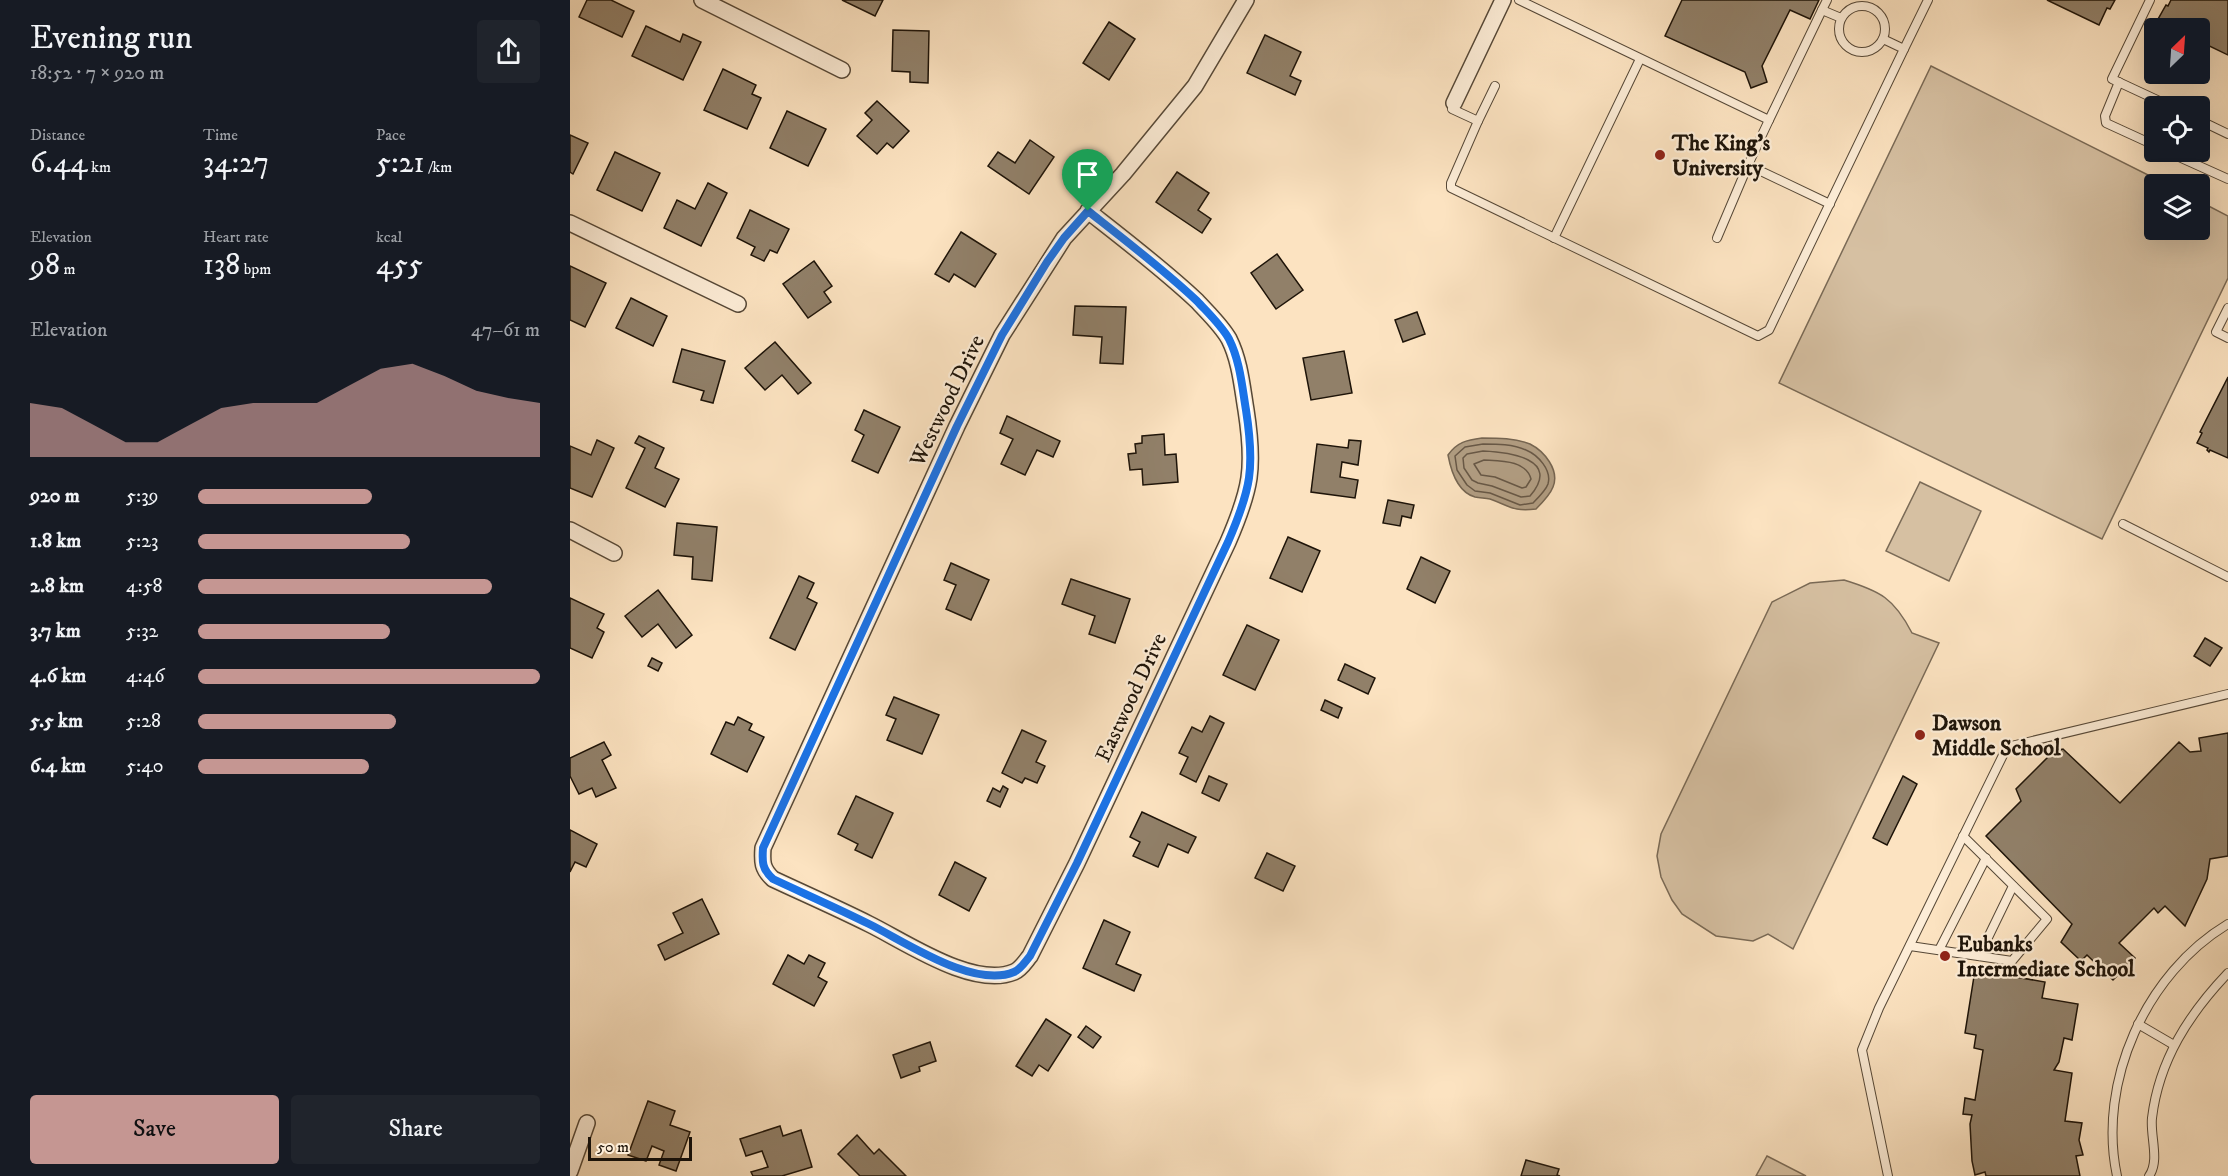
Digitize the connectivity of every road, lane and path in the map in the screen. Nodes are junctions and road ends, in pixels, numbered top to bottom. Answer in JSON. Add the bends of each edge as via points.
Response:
{"nodes":[{"id":1,"x":702,"y":0,"type":"edge"},
{"id":2,"x":1246,"y":0,"type":"edge"},
{"id":3,"x":1503,"y":0,"type":"edge"},
{"id":4,"x":1519,"y":0,"type":"edge"},
{"id":5,"x":1827,"y":0,"type":"edge"},
{"id":6,"x":1878,"y":0,"type":"edge"},
{"id":7,"x":1928,"y":0,"type":"edge"},
{"id":8,"x":2150,"y":0,"type":"edge"},
{"id":9,"x":1874,"y":9,"type":"junction"},
{"id":10,"x":1822,"y":10,"type":"junction"},
{"id":11,"x":1841,"y":18,"type":"junction"},
{"id":12,"x":1882,"y":39,"type":"junction"},
{"id":13,"x":1904,"y":49,"type":"junction"},
{"id":14,"x":1640,"y":59,"type":"junction"},
{"id":15,"x":842,"y":70,"type":"dead end"},
{"id":16,"x":2119,"y":82,"type":"junction"},
{"id":17,"x":1495,"y":86,"type":"dead end"},
{"id":18,"x":2149,"y":96,"type":"edge"},
{"id":19,"x":1454,"y":104,"type":"joint"},
{"id":20,"x":1769,"y":120,"type":"junction"},
{"id":21,"x":1478,"y":121,"type":"junction"},
{"id":22,"x":2210,"y":125,"type":"edge"},
{"id":23,"x":2228,"y":134,"type":"edge"},
{"id":24,"x":2144,"y":140,"type":"edge"},
{"id":25,"x":2190,"y":162,"type":"edge"},
{"id":26,"x":1748,"y":165,"type":"junction"},
{"id":27,"x":2228,"y":179,"type":"edge"},
{"id":28,"x":1830,"y":204,"type":"junction"},
{"id":29,"x":1088,"y":211,"type":"junction"},
{"id":30,"x":570,"y":223,"type":"edge"},
{"id":31,"x":1554,"y":238,"type":"junction"},
{"id":32,"x":1717,"y":238,"type":"dead end"},
{"id":33,"x":738,"y":304,"type":"dead end"},
{"id":34,"x":2228,"y":308,"type":"edge"},
{"id":35,"x":2228,"y":338,"type":"edge"},
{"id":36,"x":2123,"y":524,"type":"dead end"},
{"id":37,"x":570,"y":530,"type":"edge"},
{"id":38,"x":614,"y":553,"type":"dead end"},
{"id":39,"x":2228,"y":577,"type":"edge"},
{"id":40,"x":2228,"y":694,"type":"edge"},
{"id":41,"x":1964,"y":836,"type":"junction"},
{"id":42,"x":1986,"y":858,"type":"junction"},
{"id":43,"x":762,"y":863,"type":"joint"},
{"id":44,"x":2013,"y":886,"type":"junction"},
{"id":45,"x":2228,"y":924,"type":"edge"},
{"id":46,"x":1910,"y":946,"type":"junction"},
{"id":47,"x":1939,"y":950,"type":"junction"},
{"id":48,"x":1979,"y":956,"type":"junction"},
{"id":49,"x":2228,"y":973,"type":"edge"},
{"id":50,"x":2138,"y":1024,"type":"junction"},
{"id":51,"x":2174,"y":1045,"type":"junction"},
{"id":52,"x":587,"y":1123,"type":"dead end"},
{"id":53,"x":570,"y":1170,"type":"edge"},
{"id":54,"x":1888,"y":1176,"type":"edge"},
{"id":55,"x":2117,"y":1176,"type":"edge"},
{"id":56,"x":2149,"y":1176,"type":"edge"}],
"edges":[{"from":1,"to":15,"type":"street"},
{"from":2,"to":29,"type":"street","name":"Westwood Drive","via":[[1195,87]]},
{"from":3,"to":19,"type":"street"},
{"from":4,"to":14,"type":"lane"},
{"from":5,"to":10,"type":"lane"},
{"from":6,"to":9,"type":"lane"},
{"from":7,"to":13,"type":"lane"},
{"from":8,"to":16,"type":"lane","via":[[2112,79]]},
{"from":9,"to":11,"type":"lane","via":[[1852,8]]},
{"from":9,"to":12,"type":"lane","via":[[1884,21]]},
{"from":10,"to":11,"type":"lane"},
{"from":10,"to":20,"type":"lane"},
{"from":11,"to":12,"type":"lane","via":[[1841,40],[1852,50],[1867,52]]},
{"from":12,"to":13,"type":"lane"},
{"from":13,"to":28,"type":"lane"},
{"from":14,"to":20,"type":"lane"},
{"from":14,"to":31,"type":"lane"},
{"from":16,"to":18,"type":"lane"},
{"from":16,"to":24,"type":"lane","via":[[2105,116],[2106,123]]},
{"from":17,"to":21,"type":"lane"},
{"from":19,"to":21,"type":"lane","via":[[1452,109]]},
{"from":20,"to":26,"type":"lane"},
{"from":21,"to":31,"type":"lane","via":[[1451,188]]},
{"from":22,"to":23,"type":"lane"},
{"from":25,"to":27,"type":"lane"},
{"from":26,"to":28,"type":"lane"},
{"from":26,"to":32,"type":"lane"},
{"from":28,"to":31,"type":"lane","via":[[1769,330],[1758,336]]},
{"from":29,"to":43,"type":"street","name":"Westwood Drive","via":[[1053,254],[1002,335],[769,831]]},
{"from":29,"to":43,"type":"street","name":"Eastwood Drive","via":[[1177,282],[1228,338],[1238,360],[1251,444],[1245,503],[1072,873],[1030,956],[1013,973],[998,975],[945,964],[773,879]]},
{"from":30,"to":33,"type":"street"},
{"from":34,"to":35,"type":"lane","via":[[2216,332]]},
{"from":36,"to":39,"type":"lane"},
{"from":37,"to":38,"type":"street"},
{"from":40,"to":41,"type":"lane","via":[[2007,747]]},
{"from":41,"to":42,"type":"lane"},
{"from":41,"to":46,"type":"lane"},
{"from":42,"to":44,"type":"lane"},
{"from":42,"to":47,"type":"lane"},
{"from":44,"to":48,"type":"lane"},
{"from":44,"to":48,"type":"lane","via":[[2047,920],[2012,961]]},
{"from":45,"to":50,"type":"lane","via":[[2180,963]]},
{"from":46,"to":47,"type":"lane"},
{"from":46,"to":54,"type":"lane","via":[[1862,1050]]},
{"from":47,"to":48,"type":"lane"},
{"from":49,"to":51,"type":"lane","via":[[2208,994]]},
{"from":50,"to":51,"type":"lane"},
{"from":50,"to":55,"type":"lane","via":[[2122,1068],[2114,1108],[2112,1136]]},
{"from":51,"to":56,"type":"lane","via":[[2152,1119],[2154,1168]]},
{"from":52,"to":53,"type":"street"}]}
